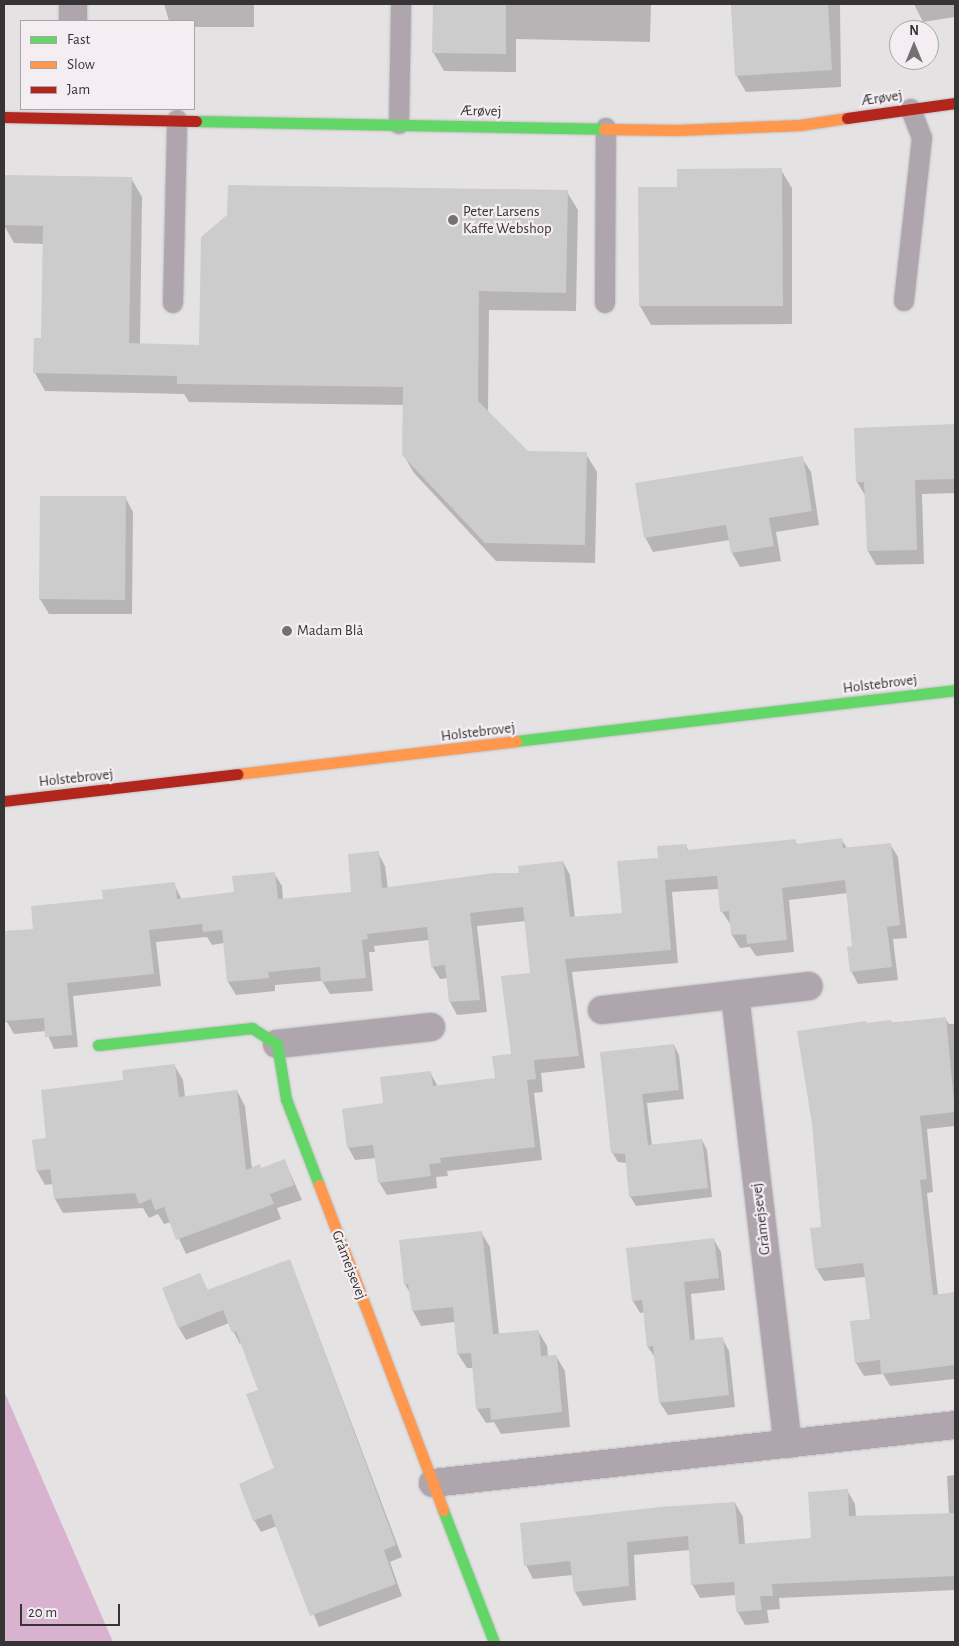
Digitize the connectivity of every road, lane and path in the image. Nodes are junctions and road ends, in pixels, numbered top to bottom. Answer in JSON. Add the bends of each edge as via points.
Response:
{"nodes":[{"id":1,"x":73,"y":4,"type":"edge"},
{"id":2,"x":401,"y":4,"type":"edge"},
{"id":3,"x":73,"y":20,"type":"edge"},
{"id":4,"x":955,"y":103,"type":"edge"},
{"id":5,"x":911,"y":109,"type":"junction"},
{"id":6,"x":70,"y":114,"type":"edge"},
{"id":7,"x":4,"y":117,"type":"edge"},
{"id":8,"x":177,"y":120,"type":"junction"},
{"id":9,"x":399,"y":124,"type":"junction"},
{"id":10,"x":606,"y":128,"type":"junction"},
{"id":11,"x":904,"y":301,"type":"dead end"},
{"id":12,"x":173,"y":302,"type":"dead end"},
{"id":13,"x":605,"y":303,"type":"dead end"},
{"id":14,"x":955,"y":690,"type":"edge"},
{"id":15,"x":4,"y":801,"type":"edge"},
{"id":16,"x":809,"y":986,"type":"dead end"},
{"id":17,"x":735,"y":995,"type":"junction"},
{"id":18,"x":602,"y":1010,"type":"dead end"},
{"id":19,"x":431,"y":1027,"type":"dead end"},
{"id":20,"x":98,"y":1044,"type":"dead end"},
{"id":21,"x":277,"y":1044,"type":"junction"},
{"id":22,"x":955,"y":1425,"type":"edge"},
{"id":23,"x":788,"y":1444,"type":"junction"},
{"id":24,"x":433,"y":1483,"type":"junction"},
{"id":25,"x":494,"y":1642,"type":"edge"}],
"edges":[{"from":1,"to":3,"type":"street"},
{"from":2,"to":9,"type":"lane"},
{"from":4,"to":5,"type":"street","name":"Ærøvej"},
{"from":5,"to":10,"type":"street","name":"Ærøvej","via":[[800,125],[677,130]]},
{"from":5,"to":11,"type":"lane","via":[[922,138]]},
{"from":6,"to":7,"type":"street","name":"Ærøvej"},
{"from":6,"to":8,"type":"street","name":"Ærøvej"},
{"from":8,"to":9,"type":"street","name":"Ærøvej"},
{"from":8,"to":12,"type":"lane"},
{"from":9,"to":10,"type":"street","name":"Ærøvej"},
{"from":10,"to":13,"type":"lane"},
{"from":14,"to":15,"type":"street","name":"Holstebrovej"},
{"from":16,"to":17,"type":"street"},
{"from":17,"to":18,"type":"street"},
{"from":17,"to":23,"type":"street","name":"Gråmejsevej"},
{"from":19,"to":21,"type":"street"},
{"from":20,"to":21,"type":"street","via":[[252,1028]]},
{"from":21,"to":24,"type":"street","name":"Gråmejsevej","via":[[286,1100]]},
{"from":22,"to":23,"type":"street"},
{"from":23,"to":24,"type":"street"},
{"from":24,"to":25,"type":"street","name":"Gråmejsevej"}]}
